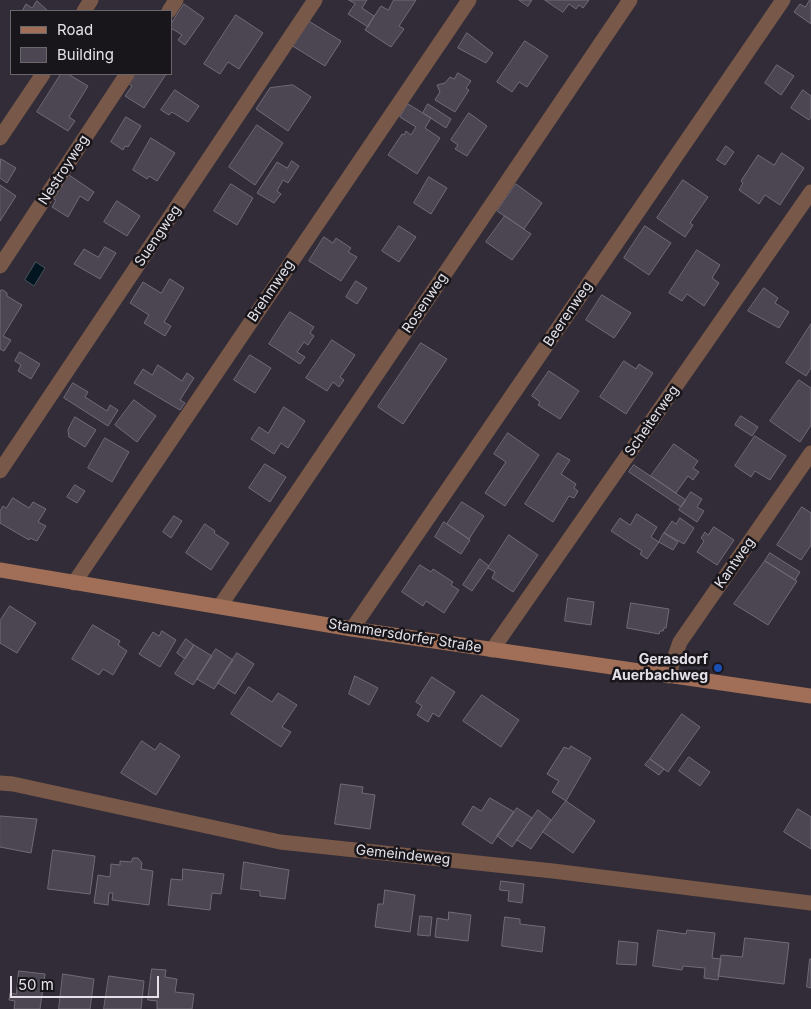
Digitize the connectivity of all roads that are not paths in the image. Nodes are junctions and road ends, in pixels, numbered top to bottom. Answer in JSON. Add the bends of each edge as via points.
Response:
{"nodes":[{"id":1,"x":315,"y":0,"type":"edge"},
{"id":2,"x":468,"y":0,"type":"edge"},
{"id":3,"x":630,"y":0,"type":"edge"},
{"id":4,"x":783,"y":0,"type":"edge"},
{"id":5,"x":41,"y":75,"type":"edge"},
{"id":6,"x":126,"y":75,"type":"edge"},
{"id":7,"x":0,"y":138,"type":"edge"},
{"id":8,"x":811,"y":192,"type":"edge"},
{"id":9,"x":0,"y":266,"type":"edge"},
{"id":10,"x":811,"y":453,"type":"edge"},
{"id":11,"x":0,"y":471,"type":"edge"},
{"id":12,"x":0,"y":570,"type":"edge"},
{"id":13,"x":74,"y":583,"type":"junction"},
{"id":14,"x":220,"y":606,"type":"junction"},
{"id":15,"x":352,"y":628,"type":"junction"},
{"id":16,"x":492,"y":650,"type":"junction"},
{"id":17,"x":668,"y":676,"type":"junction"},
{"id":18,"x":811,"y":696,"type":"edge"},
{"id":19,"x":0,"y":783,"type":"edge"},
{"id":20,"x":811,"y":903,"type":"edge"}],
"edges":[{"from":1,"to":11,"type":"street","name":"Suengweg"},
{"from":2,"to":13,"type":"street","name":"Brehmweg"},
{"from":3,"to":14,"type":"street","name":"Rosenweg"},
{"from":4,"to":15,"type":"street","name":"Beerenweg"},
{"from":5,"to":7,"type":"street"},
{"from":6,"to":9,"type":"street","name":"Nestroyweg"},
{"from":8,"to":16,"type":"street","name":"Scheiterweg"},
{"from":10,"to":17,"type":"street","name":"Kantweg","via":[[680,642]]},
{"from":12,"to":13,"type":"main road","name":"Stammersdorfer Straße"},
{"from":13,"to":14,"type":"main road","name":"Stammersdorfer Straße"},
{"from":14,"to":15,"type":"main road","name":"Stammersdorfer Straße"},
{"from":15,"to":16,"type":"main road","name":"Stammersdorfer Straße"},
{"from":16,"to":17,"type":"main road","name":"Stammersdorfer Straße"},
{"from":17,"to":18,"type":"main road","name":"Stammersdorfer Straße"},
{"from":19,"to":20,"type":"street","name":"Gemeindeweg","via":[[280,842]]}]}
